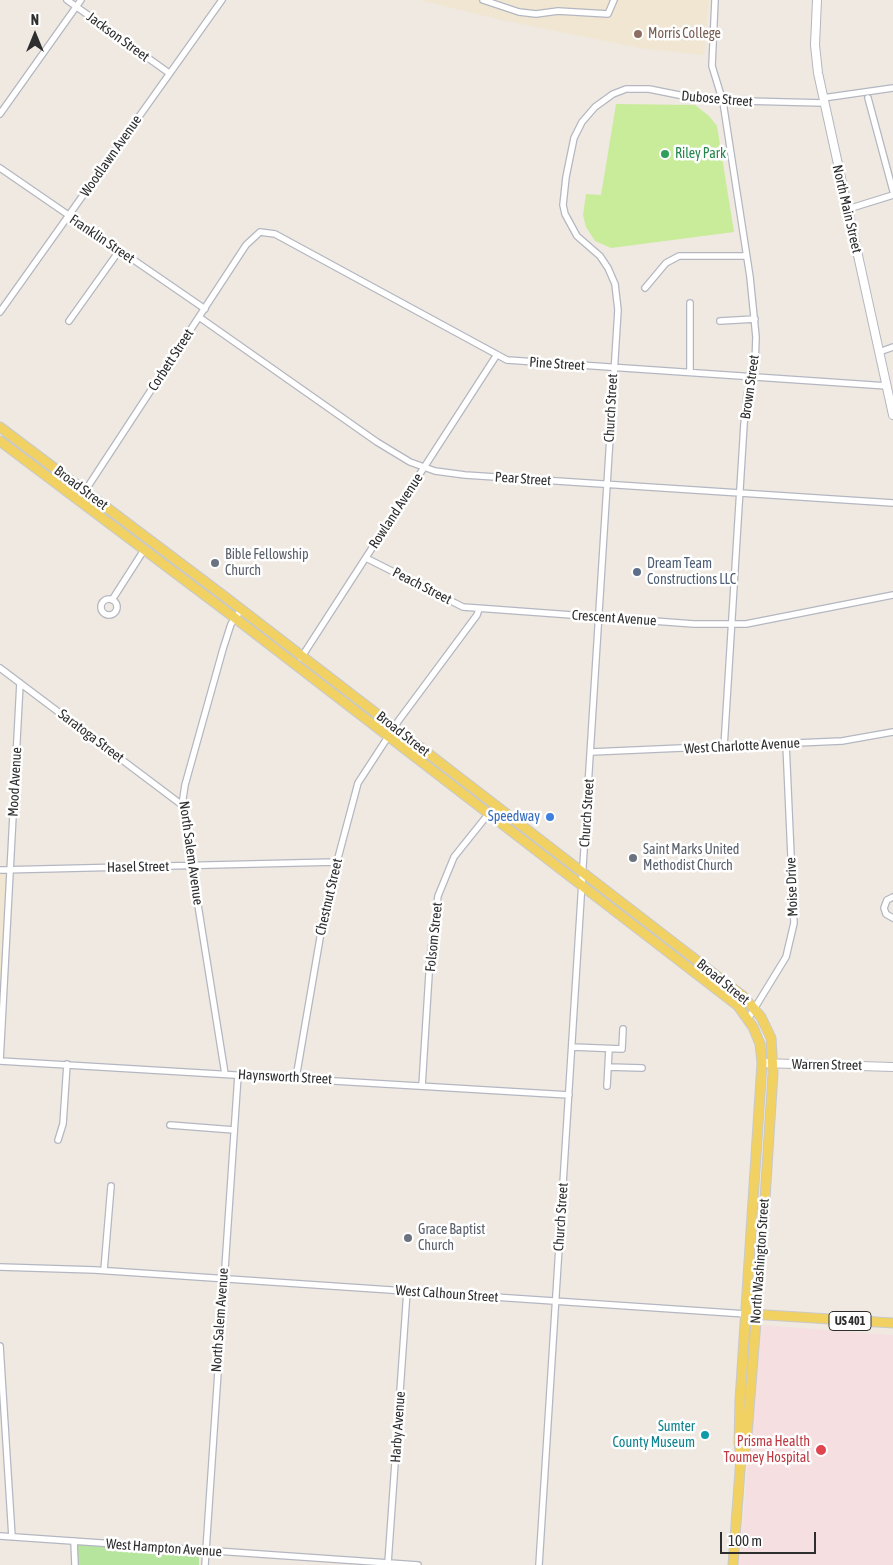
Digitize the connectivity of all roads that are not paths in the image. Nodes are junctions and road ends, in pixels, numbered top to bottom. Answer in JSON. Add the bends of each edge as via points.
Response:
{"nodes":[{"id":1,"x":67,"y":0,"type":"edge"},
{"id":2,"x":81,"y":0,"type":"edge"},
{"id":3,"x":222,"y":0,"type":"edge"},
{"id":4,"x":482,"y":0,"type":"edge"},
{"id":5,"x":614,"y":0,"type":"edge"},
{"id":6,"x":715,"y":0,"type":"edge"},
{"id":7,"x":817,"y":0,"type":"edge"},
{"id":8,"x":76,"y":6,"type":"junction"},
{"id":9,"x":169,"y":73,"type":"junction"},
{"id":10,"x":893,"y":88,"type":"edge"},
{"id":11,"x":613,"y":94,"type":"joint"},
{"id":12,"x":868,"y":98,"type":"dead end"},
{"id":13,"x":823,"y":100,"type":"junction"},
{"id":14,"x":723,"y":102,"type":"junction"},
{"id":15,"x":0,"y":114,"type":"edge"},
{"id":16,"x":0,"y":168,"type":"edge"},
{"id":17,"x":893,"y":190,"type":"edge"},
{"id":18,"x":893,"y":195,"type":"edge"},
{"id":19,"x":848,"y":209,"type":"junction"},
{"id":20,"x":68,"y":216,"type":"junction"},
{"id":21,"x":260,"y":232,"type":"joint"},
{"id":22,"x":119,"y":251,"type":"junction"},
{"id":23,"x":746,"y":256,"type":"junction"},
{"id":24,"x":645,"y":288,"type":"dead end"},
{"id":25,"x":690,"y":303,"type":"dead end"},
{"id":26,"x":205,"y":309,"type":"junction"},
{"id":27,"x":0,"y":312,"type":"edge"},
{"id":28,"x":199,"y":317,"type":"junction"},
{"id":29,"x":754,"y":319,"type":"junction"},
{"id":30,"x":720,"y":320,"type":"dead end"},
{"id":31,"x":69,"y":321,"type":"dead end"},
{"id":32,"x":893,"y":347,"type":"edge"},
{"id":33,"x":879,"y":352,"type":"junction"},
{"id":34,"x":496,"y":356,"type":"junction"},
{"id":35,"x":613,"y":369,"type":"junction"},
{"id":36,"x":690,"y":372,"type":"junction"},
{"id":37,"x":752,"y":377,"type":"junction"},
{"id":38,"x":887,"y":386,"type":"junction"},
{"id":39,"x":893,"y":415,"type":"edge"},
{"id":40,"x":0,"y":427,"type":"edge"},
{"id":41,"x":0,"y":441,"type":"edge"},
{"id":42,"x":424,"y":468,"type":"junction"},
{"id":43,"x":607,"y":485,"type":"junction"},
{"id":44,"x":85,"y":491,"type":"junction"},
{"id":45,"x":740,"y":493,"type":"junction"},
{"id":46,"x":893,"y":503,"type":"edge"},
{"id":47,"x":144,"y":550,"type":"junction"},
{"id":48,"x":366,"y":558,"type":"junction"},
{"id":49,"x":893,"y":595,"type":"edge"},
{"id":50,"x":112,"y":600,"type":"dead end"},
{"id":51,"x":480,"y":609,"type":"junction"},
{"id":52,"x":241,"y":610,"type":"junction"},
{"id":53,"x":234,"y":618,"type":"junction"},
{"id":54,"x":599,"y":618,"type":"junction"},
{"id":55,"x":732,"y":625,"type":"junction"},
{"id":56,"x":302,"y":656,"type":"junction"},
{"id":57,"x":296,"y":666,"type":"junction"},
{"id":58,"x":0,"y":668,"type":"edge"},
{"id":59,"x":20,"y":683,"type":"junction"},
{"id":60,"x":394,"y":727,"type":"junction"},
{"id":61,"x":893,"y":732,"type":"edge"},
{"id":62,"x":388,"y":736,"type":"junction"},
{"id":63,"x":786,"y":744,"type":"junction"},
{"id":64,"x":724,"y":747,"type":"junction"},
{"id":65,"x":591,"y":752,"type":"junction"},
{"id":66,"x":182,"y":804,"type":"junction"},
{"id":67,"x":495,"y":805,"type":"junction"},
{"id":68,"x":488,"y":814,"type":"junction"},
{"id":69,"x":336,"y":862,"type":"junction"},
{"id":70,"x":191,"y":866,"type":"junction"},
{"id":71,"x":0,"y":870,"type":"edge"},
{"id":72,"x":10,"y":870,"type":"junction"},
{"id":73,"x":583,"y":873,"type":"junction"},
{"id":74,"x":582,"y":887,"type":"junction"},
{"id":75,"x":893,"y":897,"type":"edge"},
{"id":76,"x":893,"y":918,"type":"edge"},
{"id":77,"x":754,"y":1008,"type":"junction"},
{"id":78,"x":748,"y":1019,"type":"junction"},
{"id":79,"x":623,"y":1029,"type":"dead end"},
{"id":80,"x":572,"y":1047,"type":"junction"},
{"id":81,"x":609,"y":1049,"type":"junction"},
{"id":82,"x":0,"y":1061,"type":"edge"},
{"id":83,"x":762,"y":1063,"type":"junction"},
{"id":84,"x":67,"y":1064,"type":"junction"},
{"id":85,"x":773,"y":1064,"type":"junction"},
{"id":86,"x":608,"y":1067,"type":"junction"},
{"id":87,"x":893,"y":1067,"type":"edge"},
{"id":88,"x":642,"y":1068,"type":"dead end"},
{"id":89,"x":225,"y":1074,"type":"junction"},
{"id":90,"x":238,"y":1075,"type":"junction"},
{"id":91,"x":296,"y":1078,"type":"junction"},
{"id":92,"x":422,"y":1086,"type":"junction"},
{"id":93,"x":607,"y":1086,"type":"dead end"},
{"id":94,"x":569,"y":1095,"type":"junction"},
{"id":95,"x":170,"y":1125,"type":"dead end"},
{"id":96,"x":234,"y":1130,"type":"junction"},
{"id":97,"x":58,"y":1140,"type":"dead end"},
{"id":98,"x":111,"y":1186,"type":"dead end"},
{"id":99,"x":0,"y":1267,"type":"edge"},
{"id":100,"x":104,"y":1270,"type":"junction"},
{"id":101,"x":223,"y":1280,"type":"junction"},
{"id":102,"x":407,"y":1292,"type":"junction"},
{"id":103,"x":555,"y":1302,"type":"junction"},
{"id":104,"x":746,"y":1314,"type":"junction"},
{"id":105,"x":756,"y":1314,"type":"junction"},
{"id":106,"x":893,"y":1323,"type":"edge"},
{"id":107,"x":0,"y":1346,"type":"edge"},
{"id":108,"x":741,"y":1457,"type":"junction"},
{"id":109,"x":0,"y":1536,"type":"edge"},
{"id":110,"x":12,"y":1537,"type":"junction"},
{"id":111,"x":74,"y":1541,"type":"junction"},
{"id":112,"x":205,"y":1550,"type":"junction"},
{"id":113,"x":388,"y":1563,"type":"junction"},
{"id":114,"x":75,"y":1565,"type":"edge"},
{"id":115,"x":204,"y":1565,"type":"edge"},
{"id":116,"x":418,"y":1565,"type":"edge"},
{"id":117,"x":538,"y":1565,"type":"edge"},
{"id":118,"x":733,"y":1565,"type":"edge"}],
"edges":[{"from":1,"to":8,"type":"street","name":"Jackson Street"},
{"from":2,"to":8,"type":"street"},
{"from":3,"to":9,"type":"street","name":"Woodlawn Avenue"},
{"from":4,"to":5,"type":"street","via":[[530,14],[558,11],[608,14]]},
{"from":6,"to":14,"type":"street","name":"Brown Street","via":[[712,61]]},
{"from":7,"to":13,"type":"main road","name":"North Main Street","via":[[815,45]]},
{"from":8,"to":9,"type":"street","name":"Jackson Street"},
{"from":8,"to":15,"type":"street"},
{"from":9,"to":20,"type":"street","name":"Woodlawn Avenue"},
{"from":10,"to":13,"type":"street","name":"Dubose Street"},
{"from":11,"to":14,"type":"street","name":"Dubose Street","via":[[637,88]]},
{"from":11,"to":35,"type":"street","name":"Church Street","via":[[595,107],[574,138],[563,205],[569,224],[600,256],[614,284],[618,310]]},
{"from":12,"to":17,"type":"street"},
{"from":13,"to":14,"type":"street","name":"Dubose Street"},
{"from":13,"to":19,"type":"main road","name":"North Main Street"},
{"from":14,"to":23,"type":"street","name":"Brown Street"},
{"from":16,"to":20,"type":"street","name":"Franklin Street"},
{"from":18,"to":19,"type":"street"},
{"from":19,"to":33,"type":"main road","name":"North Main Street"},
{"from":20,"to":22,"type":"street","name":"Franklin Street"},
{"from":20,"to":27,"type":"street","name":"Woodlawn Avenue"},
{"from":21,"to":26,"type":"street","name":"Corbett Street","via":[[246,245]]},
{"from":21,"to":34,"type":"street","name":"Pine Street","via":[[275,234]]},
{"from":22,"to":26,"type":"street","name":"Franklin Street"},
{"from":22,"to":31,"type":"street"},
{"from":23,"to":24,"type":"street","via":[[679,256],[666,263]]},
{"from":23,"to":29,"type":"street","name":"Brown Street"},
{"from":25,"to":36,"type":"street"},
{"from":26,"to":28,"type":"street","name":"Corbett Street"},
{"from":28,"to":42,"type":"street","name":"Pear Street","via":[[355,427]]},
{"from":28,"to":44,"type":"street","name":"Corbett Street"},
{"from":29,"to":30,"type":"street"},
{"from":29,"to":37,"type":"street","name":"Brown Street","via":[[755,366]]},
{"from":32,"to":33,"type":"street"},
{"from":33,"to":38,"type":"main road","name":"North Main Street"},
{"from":34,"to":35,"type":"street","name":"Pine Street","via":[[515,362]]},
{"from":34,"to":42,"type":"street","name":"Rowland Avenue"},
{"from":35,"to":36,"type":"street","name":"Pine Street"},
{"from":35,"to":43,"type":"street","name":"Church Street"},
{"from":36,"to":37,"type":"street","name":"Pine Street"},
{"from":37,"to":38,"type":"street","name":"Pine Street"},
{"from":37,"to":45,"type":"street","name":"Brown Street","via":[[747,395]]},
{"from":38,"to":39,"type":"main road","name":"North Main Street"},
{"from":40,"to":44,"type":"main road","name":"Broad Street"},
{"from":41,"to":47,"type":"main road","name":"Broad Street"},
{"from":42,"to":43,"type":"street","name":"Pear Street","via":[[465,476]]},
{"from":42,"to":48,"type":"street","name":"Rowland Avenue"},
{"from":43,"to":45,"type":"street","name":"Pear Street"},
{"from":43,"to":54,"type":"street","name":"Church Street"},
{"from":44,"to":52,"type":"main road","name":"Broad Street"},
{"from":45,"to":46,"type":"street","name":"Pear Street"},
{"from":45,"to":55,"type":"street","name":"Brown Street"},
{"from":47,"to":50,"type":"street"},
{"from":47,"to":53,"type":"main road","name":"Broad Street"},
{"from":48,"to":51,"type":"street","name":"Peach Street","via":[[449,601]]},
{"from":48,"to":56,"type":"street","name":"Rowland Avenue"},
{"from":49,"to":55,"type":"street","name":"Crescent Avenue"},
{"from":51,"to":54,"type":"street","name":"Crescent Avenue"},
{"from":51,"to":60,"type":"street"},
{"from":52,"to":53,"type":"street","name":"North Salem Avenue"},
{"from":52,"to":56,"type":"main road","name":"Broad Street"},
{"from":53,"to":57,"type":"main road","name":"Broad Street"},
{"from":53,"to":66,"type":"street","name":"North Salem Avenue"},
{"from":54,"to":55,"type":"street","name":"Crescent Avenue"},
{"from":54,"to":65,"type":"street","name":"Church Street"},
{"from":55,"to":64,"type":"street","name":"Brown Street"},
{"from":56,"to":57,"type":"street","name":"Rowland Avenue"},
{"from":56,"to":60,"type":"main road","name":"Broad Street"},
{"from":57,"to":62,"type":"main road","name":"Broad Street"},
{"from":58,"to":59,"type":"street","name":"Saratoga Street"},
{"from":59,"to":66,"type":"street","name":"Saratoga Street"},
{"from":59,"to":72,"type":"street","name":"Mood Avenue"},
{"from":60,"to":62,"type":"street","name":"Chestnut Street"},
{"from":60,"to":67,"type":"main road","name":"Broad Street"},
{"from":61,"to":63,"type":"street","name":"West Charlotte Avenue","via":[[842,741]]},
{"from":62,"to":68,"type":"main road","name":"Broad Street"},
{"from":62,"to":69,"type":"street","name":"Chestnut Street","via":[[358,783]]},
{"from":63,"to":64,"type":"street","name":"West Charlotte Avenue"},
{"from":63,"to":77,"type":"street","name":"Moise Drive","via":[[794,924],[783,962]]},
{"from":64,"to":65,"type":"street","name":"West Charlotte Avenue"},
{"from":65,"to":73,"type":"street","name":"Church Street"},
{"from":66,"to":70,"type":"street","name":"North Salem Avenue"},
{"from":67,"to":68,"type":"street","name":"Folsom Street"},
{"from":67,"to":73,"type":"main road","name":"Broad Street"},
{"from":68,"to":74,"type":"main road","name":"Broad Street"},
{"from":68,"to":92,"type":"street","name":"Folsom Street","via":[[454,857],[438,896],[430,958]]},
{"from":69,"to":70,"type":"street","name":"Hasel Street"},
{"from":69,"to":91,"type":"street","name":"Chestnut Street","via":[[320,931]]},
{"from":70,"to":72,"type":"street","name":"Hasel Street"},
{"from":70,"to":89,"type":"street","name":"North Salem Avenue"},
{"from":71,"to":72,"type":"street","name":"Hasel Street"},
{"from":72,"to":82,"type":"street","name":"Mood Avenue"},
{"from":73,"to":74,"type":"street","name":"Church Street"},
{"from":73,"to":77,"type":"main road","name":"Broad Street","via":[[743,996]]},
{"from":74,"to":78,"type":"main road","name":"Broad Street","via":[[738,1006]]},
{"from":74,"to":80,"type":"street","name":"Church Street"},
{"from":75,"to":76,"type":"street","via":[[887,900],[884,908],[886,914]]},
{"from":77,"to":78,"type":"street","name":"Moise Drive"},
{"from":77,"to":85,"type":"main road","name":"Broad Street","via":[[770,1038]]},
{"from":78,"to":83,"type":"main road","name":"Broad Street","via":[[758,1036]]},
{"from":79,"to":81,"type":"street","via":[[622,1050]]},
{"from":80,"to":81,"type":"street"},
{"from":80,"to":94,"type":"street","name":"Church Street"},
{"from":81,"to":86,"type":"street"},
{"from":82,"to":84,"type":"street","name":"Haynsworth Street"},
{"from":83,"to":85,"type":"main road","name":"Warren Street"},
{"from":83,"to":104,"type":"main road","name":"North Washington Street"},
{"from":84,"to":89,"type":"street","name":"Haynsworth Street"},
{"from":84,"to":97,"type":"street","via":[[64,1124]]},
{"from":85,"to":87,"type":"main road","name":"Warren Street"},
{"from":85,"to":105,"type":"main road","name":"North Washington Street"},
{"from":86,"to":88,"type":"street"},
{"from":86,"to":93,"type":"street"},
{"from":89,"to":90,"type":"street","name":"Haynsworth Street"},
{"from":90,"to":91,"type":"street","name":"Haynsworth Street"},
{"from":90,"to":96,"type":"street","name":"North Salem Avenue"},
{"from":91,"to":92,"type":"street","name":"Haynsworth Street"},
{"from":92,"to":94,"type":"street","name":"Haynsworth Street"},
{"from":94,"to":103,"type":"street","name":"Church Street"},
{"from":95,"to":96,"type":"street"},
{"from":96,"to":101,"type":"street","name":"North Salem Avenue"},
{"from":98,"to":100,"type":"street"},
{"from":99,"to":100,"type":"street","name":"West Calhoun Street"},
{"from":100,"to":101,"type":"street","name":"West Calhoun Street"},
{"from":101,"to":102,"type":"street","name":"West Calhoun Street"},
{"from":101,"to":112,"type":"street","name":"North Salem Avenue"},
{"from":102,"to":103,"type":"street","name":"West Calhoun Street"},
{"from":102,"to":113,"type":"street","name":"Harby Avenue"},
{"from":103,"to":104,"type":"street","name":"West Calhoun Street"},
{"from":103,"to":117,"type":"street","name":"Church Street"},
{"from":104,"to":105,"type":"main road","name":"West Calhoun Street","number":"US 401"},
{"from":104,"to":108,"type":"main road","name":"North Washington Street","via":[[740,1400]]},
{"from":105,"to":106,"type":"main road","name":"West Calhoun Street","number":"US 401"},
{"from":105,"to":108,"type":"main road","name":"North Washington Street","via":[[746,1447]]},
{"from":107,"to":110,"type":"street"},
{"from":108,"to":118,"type":"main road","name":"North Washington Street"},
{"from":109,"to":110,"type":"street","name":"West Hampton Avenue"},
{"from":110,"to":111,"type":"street","name":"West Hampton Avenue"},
{"from":111,"to":112,"type":"street","name":"West Hampton Avenue"},
{"from":111,"to":114,"type":"street"},
{"from":112,"to":113,"type":"street","name":"West Hampton Avenue"},
{"from":112,"to":115,"type":"street","name":"North Salem Avenue"},
{"from":113,"to":116,"type":"street","name":"West Hampton Avenue"}]}
